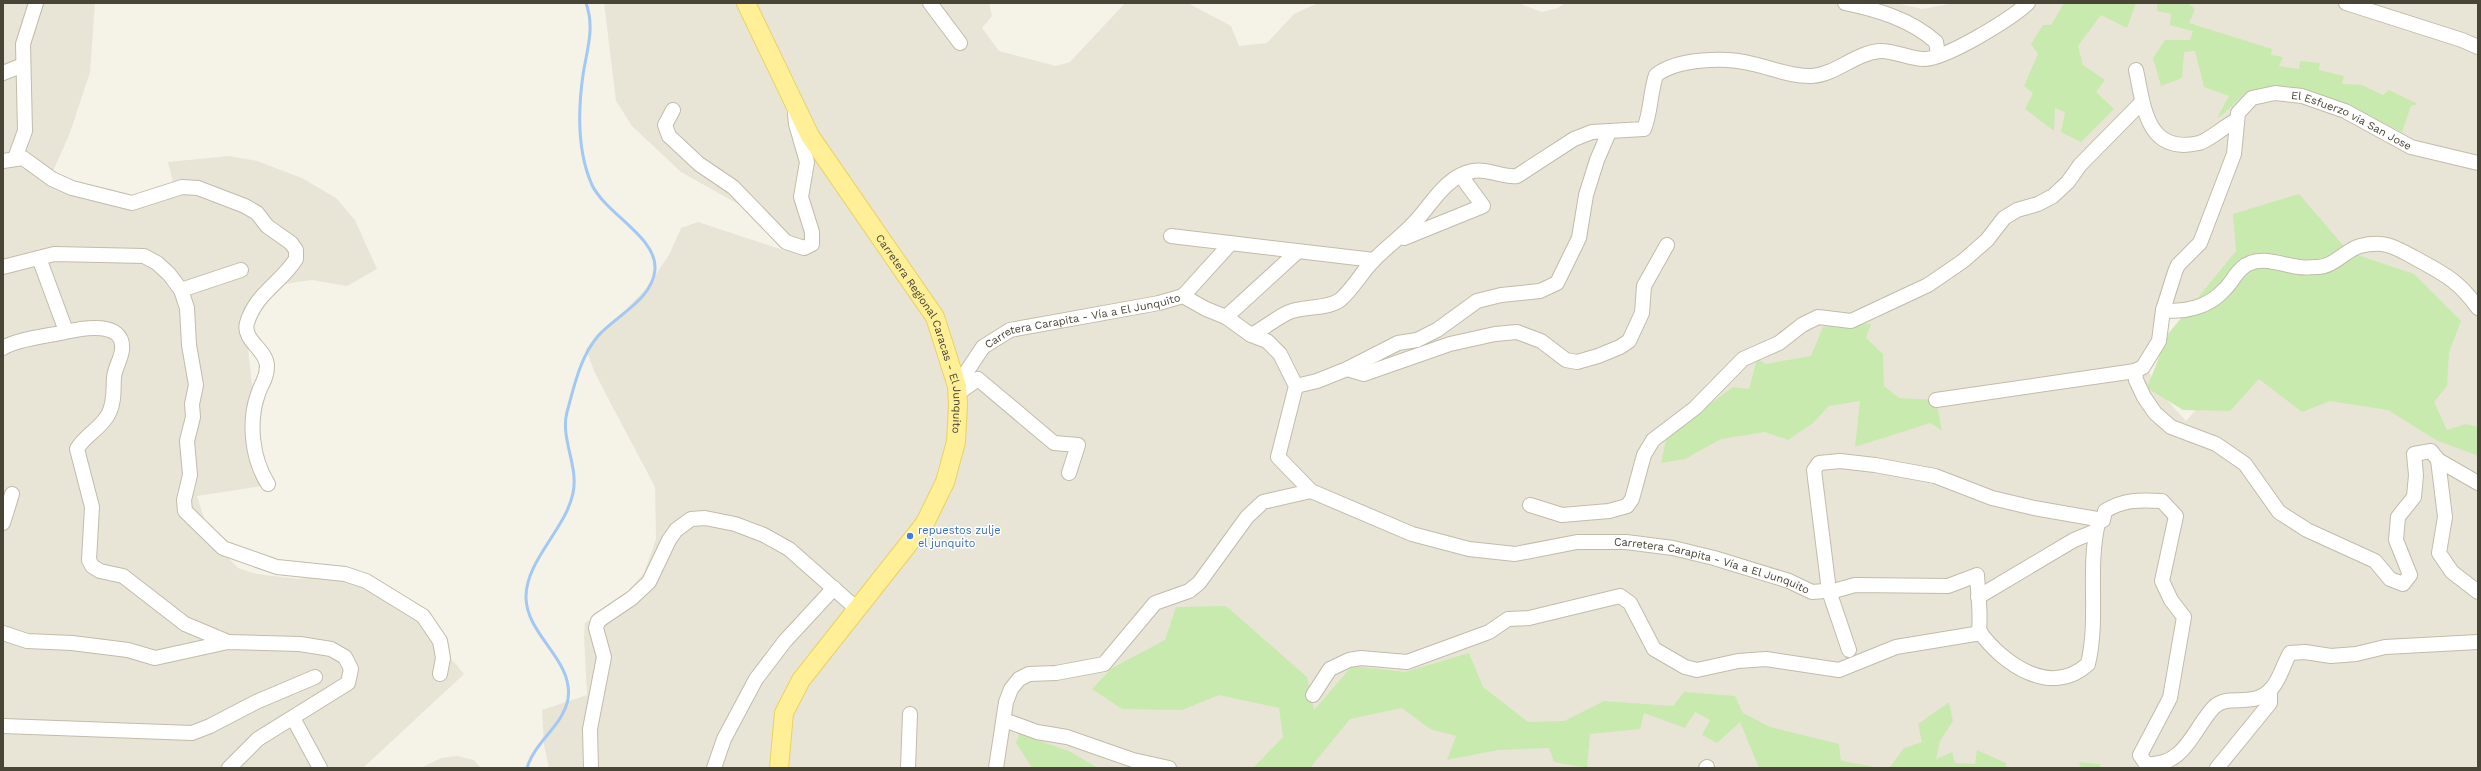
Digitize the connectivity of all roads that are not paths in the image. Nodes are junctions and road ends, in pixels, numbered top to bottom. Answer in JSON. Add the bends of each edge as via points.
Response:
{"nodes":[{"id":1,"x":36,"y":3,"type":"edge"},
{"id":2,"x":746,"y":3,"type":"edge"},
{"id":3,"x":930,"y":3,"type":"edge"},
{"id":4,"x":1845,"y":3,"type":"edge"},
{"id":5,"x":2028,"y":3,"type":"edge"},
{"id":6,"x":2346,"y":3,"type":"edge"},
{"id":7,"x":960,"y":43,"type":"dead end"},
{"id":8,"x":2478,"y":47,"type":"edge"},
{"id":9,"x":1938,"y":54,"type":"junction"},
{"id":10,"x":22,"y":65,"type":"junction"},
{"id":11,"x":2136,"y":70,"type":"dead end"},
{"id":12,"x":3,"y":73,"type":"edge"},
{"id":13,"x":2142,"y":102,"type":"junction"},
{"id":14,"x":795,"y":105,"type":"junction"},
{"id":15,"x":673,"y":110,"type":"dead end"},
{"id":16,"x":2235,"y":121,"type":"junction"},
{"id":17,"x":1609,"y":132,"type":"junction"},
{"id":18,"x":9,"y":159,"type":"edge"},
{"id":19,"x":2478,"y":163,"type":"edge"},
{"id":20,"x":1461,"y":176,"type":"junction"},
{"id":21,"x":1170,"y":236,"type":"dead end"},
{"id":22,"x":1397,"y":241,"type":"junction"},
{"id":23,"x":1231,"y":243,"type":"junction"},
{"id":24,"x":1667,"y":245,"type":"dead end"},
{"id":25,"x":1297,"y":252,"type":"junction"},
{"id":26,"x":39,"y":258,"type":"junction"},
{"id":27,"x":1374,"y":260,"type":"junction"},
{"id":28,"x":3,"y":267,"type":"edge"},
{"id":29,"x":241,"y":270,"type":"dead end"},
{"id":30,"x":181,"y":290,"type":"junction"},
{"id":31,"x":1183,"y":296,"type":"junction"},
{"id":32,"x":2478,"y":308,"type":"edge"},
{"id":33,"x":2163,"y":310,"type":"junction"},
{"id":34,"x":1226,"y":317,"type":"junction"},
{"id":35,"x":66,"y":332,"type":"junction"},
{"id":36,"x":1251,"y":335,"type":"junction"},
{"id":37,"x":3,"y":348,"type":"edge"},
{"id":38,"x":1347,"y":369,"type":"junction"},
{"id":39,"x":2135,"y":370,"type":"junction"},
{"id":40,"x":1296,"y":386,"type":"junction"},
{"id":41,"x":957,"y":390,"type":"junction"},
{"id":42,"x":1936,"y":400,"type":"dead end"},
{"id":43,"x":2438,"y":460,"type":"junction"},
{"id":44,"x":1069,"y":473,"type":"dead end"},
{"id":45,"x":2478,"y":482,"type":"edge"},
{"id":46,"x":268,"y":484,"type":"dead end"},
{"id":47,"x":1311,"y":491,"type":"junction"},
{"id":48,"x":12,"y":494,"type":"dead end"},
{"id":49,"x":1530,"y":505,"type":"dead end"},
{"id":50,"x":3,"y":523,"type":"edge"},
{"id":51,"x":2099,"y":525,"type":"junction"},
{"id":52,"x":834,"y":588,"type":"junction"},
{"id":53,"x":1829,"y":591,"type":"junction"},
{"id":54,"x":2478,"y":592,"type":"edge"},
{"id":55,"x":1978,"y":596,"type":"junction"},
{"id":56,"x":857,"y":609,"type":"junction"},
{"id":57,"x":3,"y":633,"type":"edge"},
{"id":58,"x":1981,"y":634,"type":"junction"},
{"id":59,"x":228,"y":642,"type":"junction"},
{"id":60,"x":2478,"y":642,"type":"edge"},
{"id":61,"x":1849,"y":650,"type":"dead end"},
{"id":62,"x":440,"y":674,"type":"dead end"},
{"id":63,"x":315,"y":677,"type":"dead end"},
{"id":64,"x":2270,"y":690,"type":"junction"},
{"id":65,"x":1313,"y":695,"type":"dead end"},
{"id":66,"x":910,"y":714,"type":"dead end"},
{"id":67,"x":293,"y":718,"type":"junction"},
{"id":68,"x":1004,"y":720,"type":"junction"},
{"id":69,"x":3,"y":726,"type":"edge"},
{"id":70,"x":229,"y":768,"type":"edge"},
{"id":71,"x":320,"y":768,"type":"edge"},
{"id":72,"x":591,"y":768,"type":"edge"},
{"id":73,"x":714,"y":768,"type":"edge"},
{"id":74,"x":779,"y":768,"type":"edge"},
{"id":75,"x":908,"y":768,"type":"edge"},
{"id":76,"x":996,"y":768,"type":"edge"},
{"id":77,"x":1169,"y":768,"type":"edge"},
{"id":78,"x":2217,"y":768,"type":"edge"}],
"edges":[{"from":1,"to":10,"type":"street","via":[[23,44]]},
{"from":2,"to":14,"type":"main road","name":"Carretera Regional Caracas - El Junquito"},
{"from":3,"to":7,"type":"street"},
{"from":4,"to":9,"type":"street","via":[[1877,10],[1911,25],[1936,42]]},
{"from":5,"to":9,"type":"street","via":[[1988,32]]},
{"from":6,"to":8,"type":"street"},
{"from":9,"to":17,"type":"street","via":[[1927,59],[1908,58],[1881,50],[1812,76],[1782,73],[1732,61],[1673,65],[1656,75],[1644,129]]},
{"from":10,"to":12,"type":"street"},
{"from":10,"to":18,"type":"street","via":[[25,131]]},
{"from":11,"to":13,"type":"street"},
{"from":13,"to":16,"type":"street","via":[[2152,130],[2161,140],[2177,144],[2200,143]]},
{"from":13,"to":49,"type":"street","via":[[2053,196],[2004,218],[1987,240],[1964,261],[1928,285],[1851,321],[1818,317],[1802,324],[1779,343],[1743,359],[1695,408],[1652,440],[1644,455],[1632,500],[1627,506],[1609,511],[1562,514]]},
{"from":14,"to":15,"type":"street","via":[[796,124],[807,162],[801,197],[812,232],[812,244],[804,248],[786,242],[733,186],[699,164],[669,136],[665,125]]},
{"from":14,"to":41,"type":"main road","name":"Carretera Regional Caracas - El Junquito","via":[[810,136],[935,317]]},
{"from":16,"to":19,"type":"street","name":"El Esfuerzo via San Jose","via":[[2238,113],[2252,98],[2275,93],[2302,96],[2346,111],[2410,147]]},
{"from":16,"to":33,"type":"street","via":[[2234,154],[2220,194],[2200,242],[2176,269]]},
{"from":17,"to":20,"type":"street","via":[[1592,132],[1574,139],[1517,176],[1507,178],[1492,172],[1474,171]]},
{"from":17,"to":38,"type":"street","via":[[1596,160],[1586,195],[1579,238],[1557,283],[1540,291],[1501,295],[1477,301],[1437,330],[1417,340],[1398,343]]},
{"from":18,"to":46,"type":"street","via":[[23,158],[52,179],[72,188],[132,203],[182,187],[198,188],[245,206],[256,213],[267,226],[291,242],[296,250],[296,259],[265,291],[253,308],[246,326],[248,336],[267,362],[267,377],[258,394],[254,420],[254,457]]},
{"from":20,"to":22,"type":"street","via":[[1433,199]]},
{"from":20,"to":22,"type":"street","via":[[1483,206]]},
{"from":21,"to":23,"type":"street"},
{"from":22,"to":27,"type":"street"},
{"from":23,"to":25,"type":"street"},
{"from":23,"to":31,"type":"street"},
{"from":24,"to":38,"type":"street","via":[[1644,286],[1642,313],[1629,340],[1620,347],[1598,356],[1577,362],[1566,360],[1541,341],[1517,332],[1450,344],[1364,374]]},
{"from":25,"to":27,"type":"street"},
{"from":25,"to":34,"type":"street"},
{"from":26,"to":28,"type":"street"},
{"from":26,"to":30,"type":"street","via":[[54,254],[144,256],[169,274]]},
{"from":26,"to":35,"type":"street"},
{"from":27,"to":36,"type":"street","via":[[1349,293],[1337,301],[1287,313]]},
{"from":29,"to":30,"type":"street"},
{"from":30,"to":62,"type":"street","via":[[187,308],[189,345],[196,385],[192,404],[193,417],[186,441],[190,475],[184,500],[185,511],[223,548],[278,567],[345,574],[366,581],[423,616],[440,641],[443,658]]},
{"from":31,"to":34,"type":"street","name":"Carretera Carapita - Vía a El Junquito"},
{"from":31,"to":41,"type":"street","name":"Carretera Carapita - Vía a El Junquito","via":[[1158,303],[1010,330],[983,347]]},
{"from":32,"to":33,"type":"street","via":[[2465,290],[2439,270],[2397,247],[2373,244],[2358,247],[2324,267],[2299,267],[2267,260],[2247,264],[2235,274],[2224,290],[2207,302],[2179,312]]},
{"from":33,"to":39,"type":"street","via":[[2159,341],[2143,367]]},
{"from":34,"to":36,"type":"street","name":"Carretera Carapita - Vía a El Junquito"},
{"from":35,"to":37,"type":"street"},
{"from":35,"to":59,"type":"street","via":[[98,327],[109,330],[122,343],[114,375],[114,397],[109,413],[100,426],[82,440],[77,449],[92,507],[89,560],[92,566],[100,571],[123,576],[185,624]]},
{"from":36,"to":40,"type":"street","name":"Carretera Carapita - Vía a El Junquito","via":[[1267,341],[1280,354]]},
{"from":38,"to":40,"type":"street"},
{"from":39,"to":42,"type":"street"},
{"from":39,"to":43,"type":"street","via":[[2136,380],[2144,397],[2155,413],[2171,426],[2216,444],[2245,464],[2280,512],[2307,530],[2375,562],[2390,579],[2403,584],[2410,575],[2396,540],[2398,517],[2414,497],[2414,454],[2431,451]]},
{"from":40,"to":47,"type":"street","name":"Carretera Carapita - Vía a El Junquito","via":[[1278,457]]},
{"from":41,"to":44,"type":"street","via":[[978,379],[1054,443],[1078,445]]},
{"from":41,"to":56,"type":"main road","name":"Carretera Regional Caracas - El Junquito","via":[[956,442],[945,482],[925,523]]},
{"from":43,"to":45,"type":"street"},
{"from":43,"to":54,"type":"street","via":[[2445,517],[2439,553],[2452,572]]},
{"from":47,"to":53,"type":"street","name":"Carretera Carapita - Vía a El Junquito","via":[[1412,534],[1469,549],[1515,554],[1577,542],[1626,542],[1673,548],[1707,556],[1789,581],[1812,592]]},
{"from":47,"to":68,"type":"street","via":[[1263,502],[1246,517],[1199,583],[1189,591],[1155,603],[1104,664],[1056,673],[1029,674],[1019,679],[1011,689]]},
{"from":48,"to":50,"type":"street"},
{"from":51,"to":53,"type":"street","via":[[1992,498],[1935,476],[1840,461],[1819,463],[1814,470]]},
{"from":51,"to":55,"type":"street"},
{"from":51,"to":58,"type":"street","via":[[2092,578],[2093,621],[2088,664],[2078,673],[2061,678],[2027,672],[2008,662]]},
{"from":51,"to":64,"type":"street","via":[[2105,511],[2118,503],[2138,500],[2162,501],[2176,516],[2162,580],[2171,600],[2184,617],[2183,631],[2170,698],[2140,755],[2146,764],[2158,765],[2175,756],[2190,742],[2215,706],[2225,701],[2260,699]]},
{"from":52,"to":56,"type":"street"},
{"from":52,"to":72,"type":"street","via":[[789,549],[764,535],[735,524],[705,518],[691,519],[676,530],[649,582],[632,598],[598,621],[596,628],[604,657],[590,729]]},
{"from":52,"to":73,"type":"street","via":[[785,641],[756,679],[724,739]]},
{"from":53,"to":55,"type":"street","name":"Carretera Carapita - Vía a El Junquito","via":[[1855,585],[1948,586],[1977,575]]},
{"from":53,"to":61,"type":"street"},
{"from":55,"to":58,"type":"street","name":"Carretera Carapita - Vía a El Junquito"},
{"from":56,"to":74,"type":"main road","name":"Carretera Regional Caracas - El Junquito","via":[[801,680],[784,713]]},
{"from":57,"to":59,"type":"street","via":[[27,641],[72,642],[128,650],[155,658]]},
{"from":58,"to":65,"type":"street","via":[[1896,647],[1839,670],[1766,659],[1738,661],[1697,670],[1685,667],[1654,648],[1633,608],[1620,596],[1529,618],[1508,619],[1489,632],[1407,662],[1362,658],[1349,660],[1330,669]]},
{"from":59,"to":67,"type":"street","via":[[300,644],[331,649],[345,657],[352,670],[348,683]]},
{"from":60,"to":64,"type":"street","via":[[2385,647],[2356,654],[2331,656],[2305,652],[2290,653]]},
{"from":63,"to":69,"type":"street","via":[[192,733]]},
{"from":64,"to":78,"type":"street","via":[[2270,703]]},
{"from":66,"to":75,"type":"street"},
{"from":67,"to":70,"type":"street","via":[[258,739]]},
{"from":67,"to":71,"type":"street"},
{"from":68,"to":76,"type":"street"},
{"from":68,"to":77,"type":"street","via":[[1037,732],[1067,737],[1133,760]]}]}
